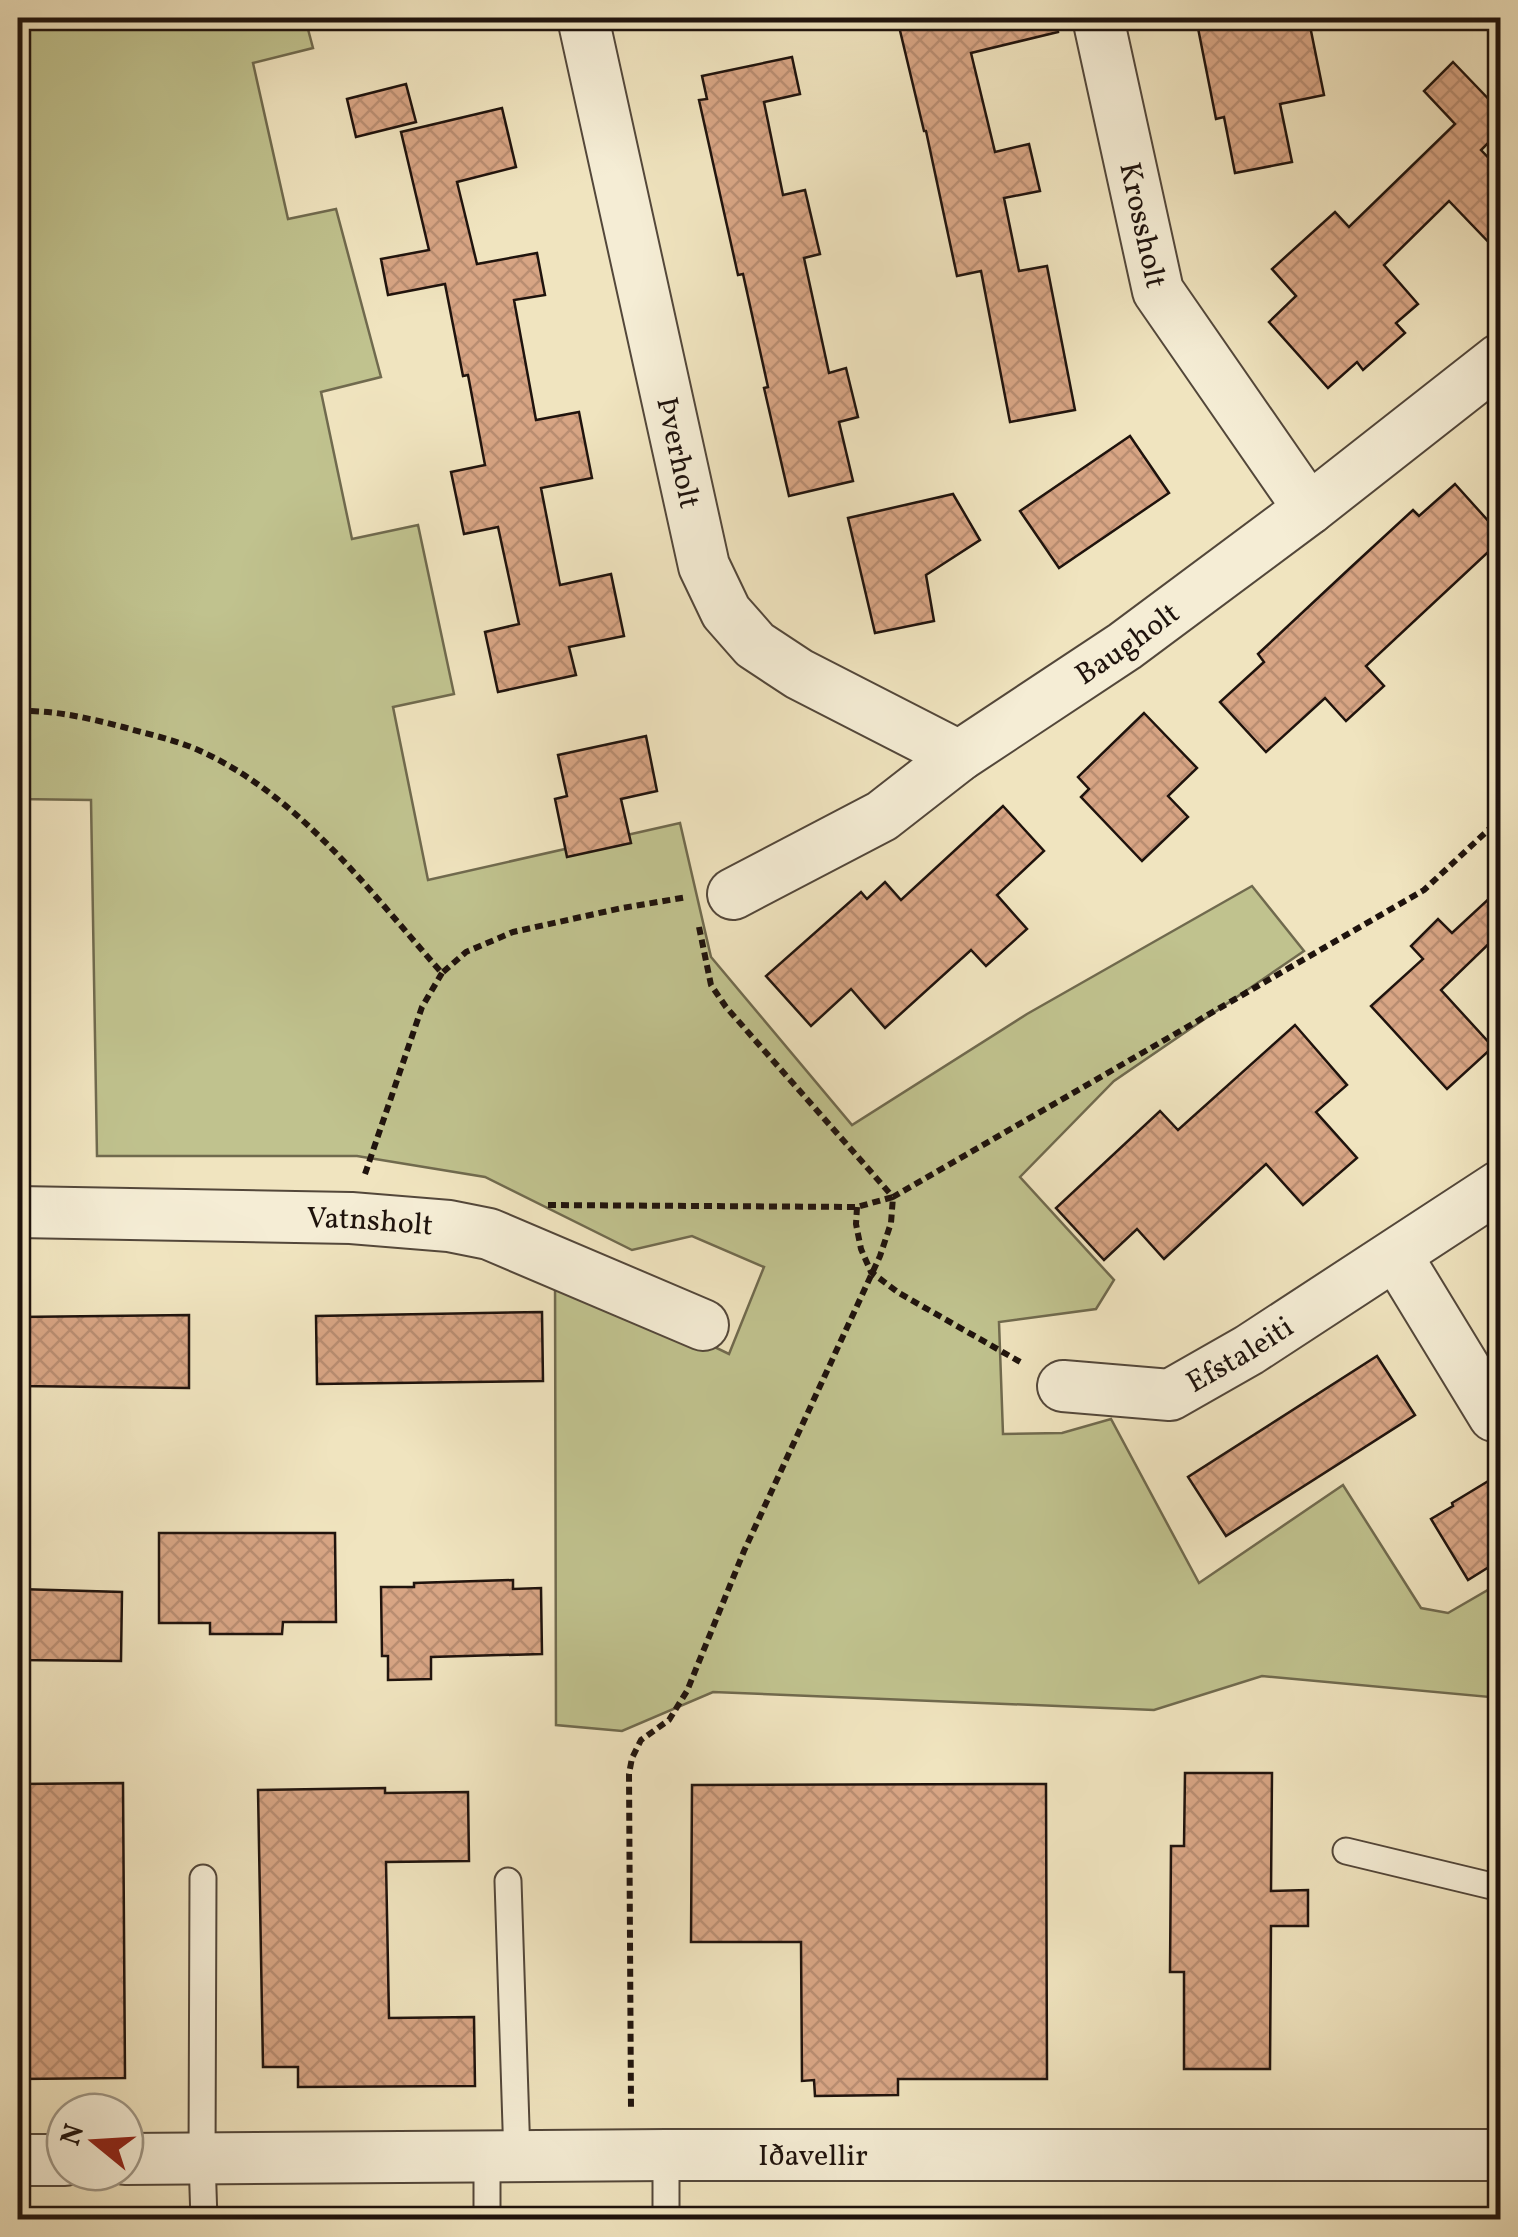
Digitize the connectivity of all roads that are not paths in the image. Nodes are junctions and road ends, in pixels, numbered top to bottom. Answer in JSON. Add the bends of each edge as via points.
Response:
{"nodes":[{"id":1,"x":583,"y":18,"type":"edge"},
{"id":2,"x":1098,"y":18,"type":"edge"},
{"id":3,"x":1500,"y":359,"type":"edge"},
{"id":4,"x":1309,"y":510,"type":"junction"},
{"id":5,"x":959,"y":756,"type":"junction"},
{"id":6,"x":707,"y":901,"type":"road end"},
{"id":7,"x":1500,"y":1186,"type":"edge"},
{"id":8,"x":18,"y":1212,"type":"edge"},
{"id":9,"x":1396,"y":1255,"type":"junction"},
{"id":10,"x":703,"y":1325,"type":"dead end"},
{"id":11,"x":1063,"y":1386,"type":"road end"},
{"id":12,"x":1494,"y":1416,"type":"dead end"},
{"id":13,"x":1346,"y":1851,"type":"dead end"},
{"id":14,"x":203,"y":1878,"type":"dead end"},
{"id":15,"x":508,"y":1881,"type":"dead end"},
{"id":16,"x":1500,"y":1888,"type":"edge"},
{"id":17,"x":648,"y":2155,"type":"junction"},
{"id":18,"x":1500,"y":2155,"type":"edge"},
{"id":19,"x":502,"y":2158,"type":"junction"},
{"id":20,"x":202,"y":2159,"type":"junction"},
{"id":21,"x":18,"y":2160,"type":"edge"},
{"id":22,"x":45,"y":2160,"type":"edge"},
{"id":23,"x":145,"y":2160,"type":"edge"},
{"id":24,"x":204,"y":2220,"type":"edge"},
{"id":25,"x":488,"y":2220,"type":"edge"},
{"id":26,"x":666,"y":2220,"type":"edge"}],
"edges":[{"from":1,"to":5,"type":"street","name":"Þverholt","via":[[704,566],[726,612],[754,646],[799,674]]},
{"from":2,"to":4,"type":"street","name":"Krossholt","via":[[1158,291]]},
{"from":3,"to":4,"type":"street","name":"Baugholt"},
{"from":4,"to":5,"type":"street","name":"Baugholt","via":[[1126,646]]},
{"from":5,"to":6,"type":"street","name":"Baugholt","via":[[882,816]]},
{"from":7,"to":9,"type":"street","name":"Efstaleiti"},
{"from":8,"to":10,"type":"street","name":"Vatnsholt","via":[[404,1220],[489,1234]]},
{"from":9,"to":11,"type":"street","name":"Efstaleiti","via":[[1170,1395]]},
{"from":9,"to":12,"type":"street"},
{"from":13,"to":16,"type":"lane"},
{"from":14,"to":20,"type":"lane"},
{"from":15,"to":19,"type":"lane"},
{"from":17,"to":18,"type":"street","name":"Iðavellir"},
{"from":17,"to":19,"type":"street","name":"Iðavellir"},
{"from":17,"to":26,"type":"lane"},
{"from":19,"to":20,"type":"street","name":"Iðavellir"},
{"from":19,"to":25,"type":"lane"},
{"from":20,"to":23,"type":"street","name":"Iðavellir"},
{"from":20,"to":24,"type":"lane"},
{"from":21,"to":22,"type":"street"}]}
